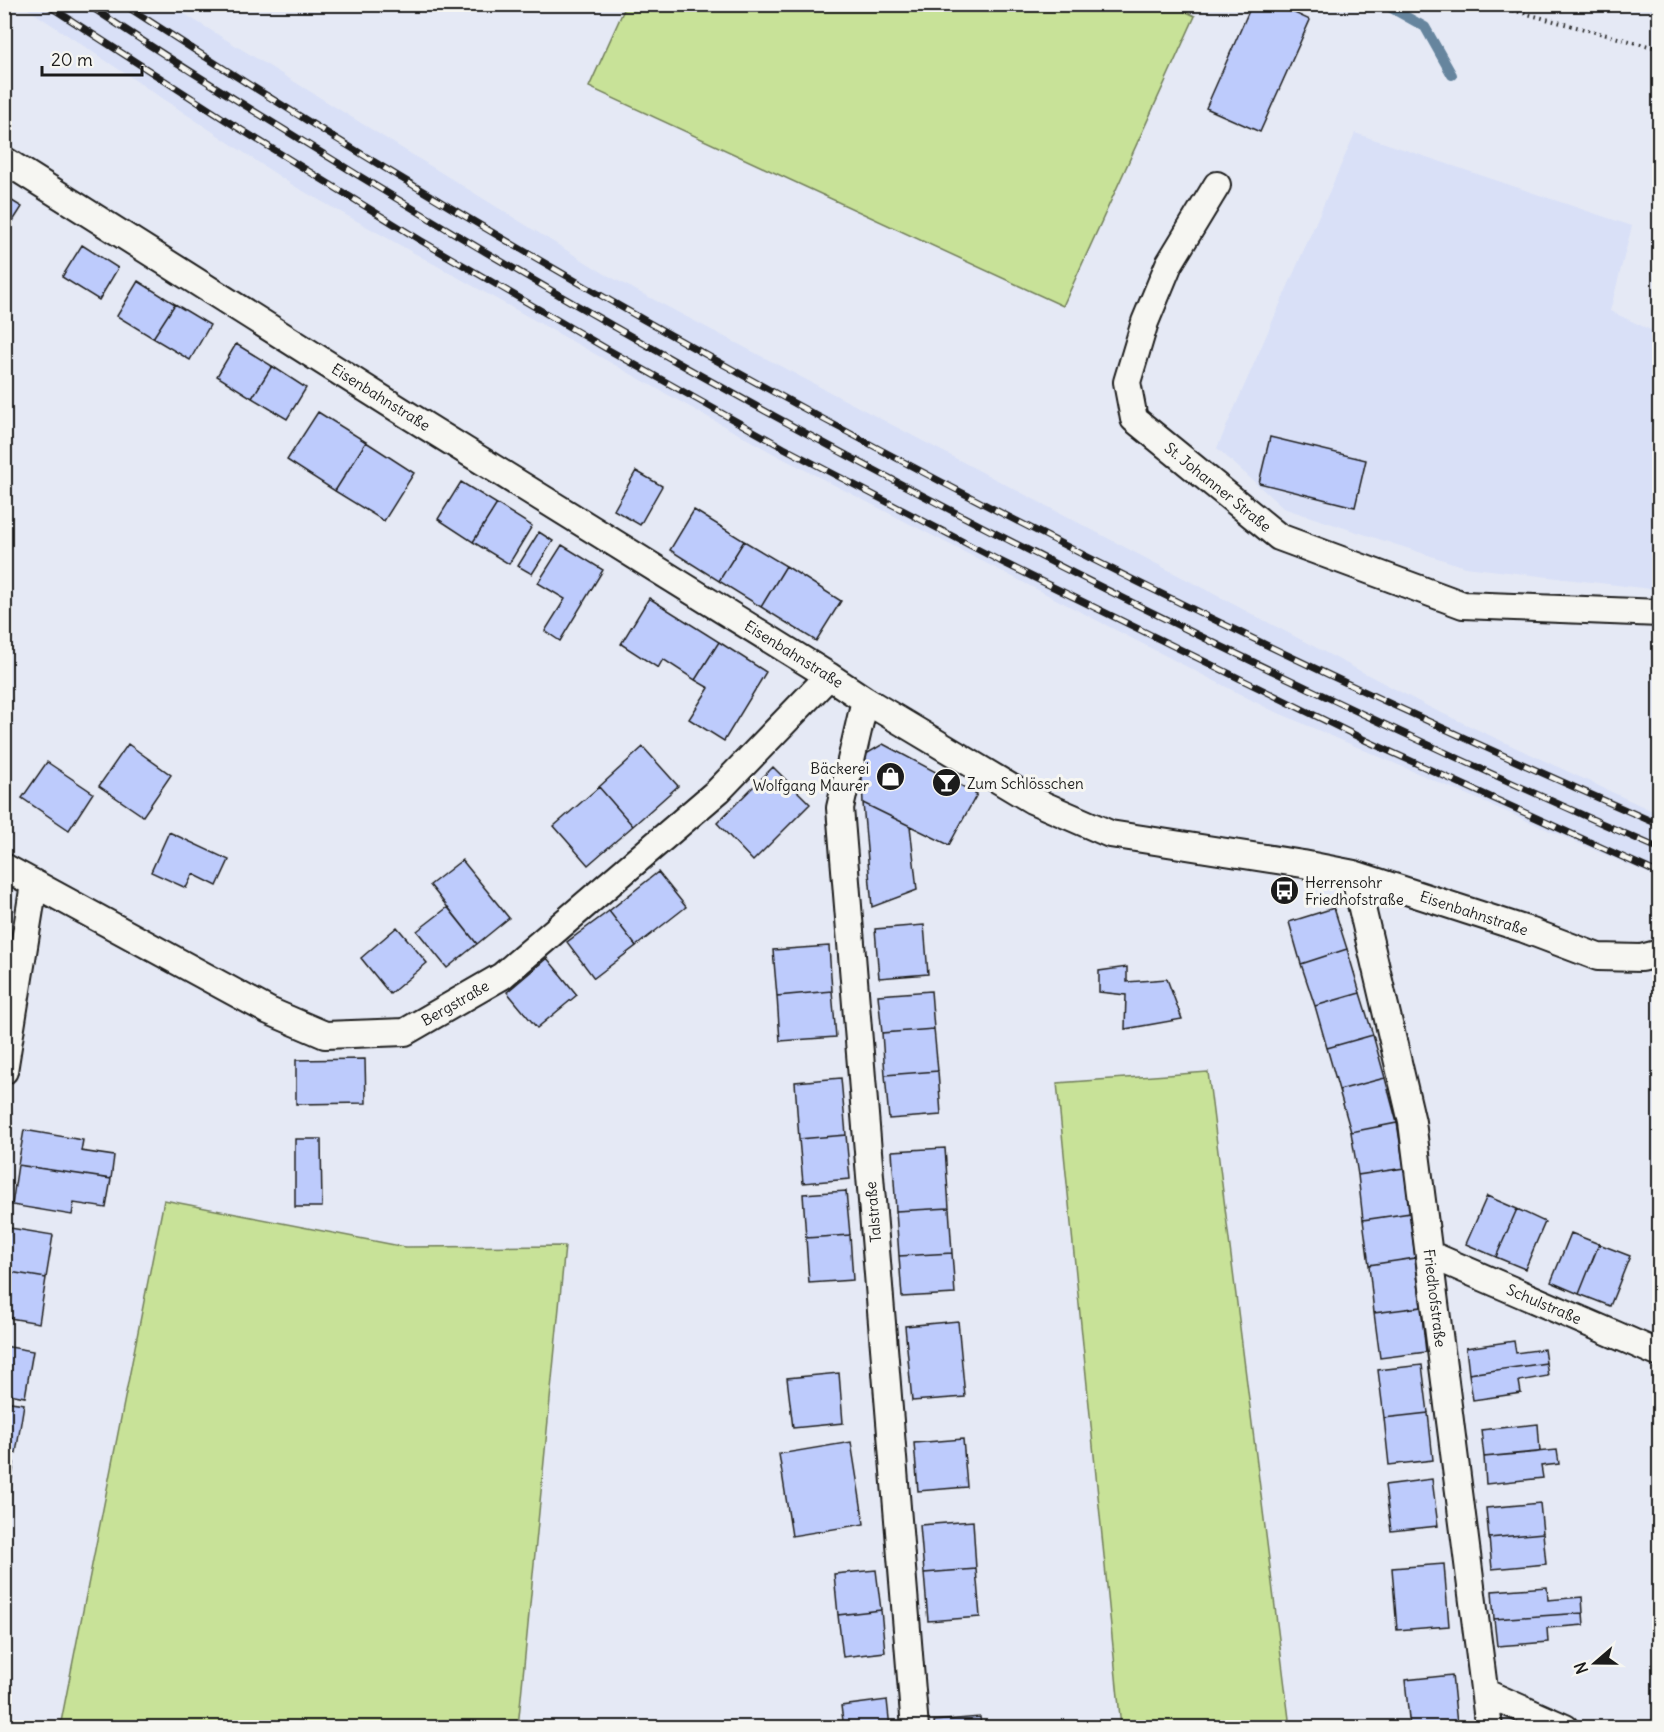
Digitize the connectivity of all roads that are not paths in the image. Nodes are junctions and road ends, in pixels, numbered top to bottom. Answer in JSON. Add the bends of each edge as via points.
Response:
{"nodes":[{"id":1,"x":4,"y":160,"type":"edge"},
{"id":2,"x":1217,"y":185,"type":"dead end"},
{"id":3,"x":1659,"y":613,"type":"edge"},
{"id":4,"x":829,"y":676,"type":"junction"},
{"id":5,"x":865,"y":700,"type":"junction"},
{"id":6,"x":4,"y":867,"type":"edge"},
{"id":7,"x":1354,"y":874,"type":"junction"},
{"id":8,"x":34,"y":884,"type":"junction"},
{"id":9,"x":1659,"y":953,"type":"edge"},
{"id":10,"x":4,"y":1071,"type":"edge"},
{"id":11,"x":1429,"y":1254,"type":"junction"},
{"id":12,"x":1659,"y":1354,"type":"edge"},
{"id":13,"x":1486,"y":1693,"type":"junction"},
{"id":14,"x":915,"y":1728,"type":"edge"},
{"id":15,"x":1489,"y":1728,"type":"edge"},
{"id":16,"x":1565,"y":1728,"type":"edge"}],
"edges":[{"from":1,"to":4,"type":"street","name":"Eisenbahnstraße"},
{"from":2,"to":3,"type":"street","name":"St. Johanner Straße","via":[[1169,264],[1145,321],[1127,382],[1134,418],[1279,537],[1462,605]]},
{"from":4,"to":5,"type":"street","name":"Eisenbahnstraße"},
{"from":4,"to":8,"type":"street","name":"Bergstraße","via":[[719,790],[502,976],[405,1032],[325,1035],[269,1011]]},
{"from":5,"to":7,"type":"street","name":"Eisenbahnstraße","via":[[1032,800],[1110,834]]},
{"from":5,"to":14,"type":"street","name":"Talstraße","via":[[840,808]]},
{"from":6,"to":8,"type":"street","name":"Bergstraße"},
{"from":7,"to":9,"type":"street","name":"Eisenbahnstraße","via":[[1598,957],[1641,958]]},
{"from":7,"to":11,"type":"street","name":"Friedhofstraße","via":[[1412,1122]]},
{"from":8,"to":10,"type":"street"},
{"from":11,"to":12,"type":"street","name":"Schulstraße"},
{"from":11,"to":13,"type":"street","name":"Friedhofstraße"},
{"from":13,"to":15,"type":"street","name":"Friedhofstraße"},
{"from":13,"to":16,"type":"street"}]}
